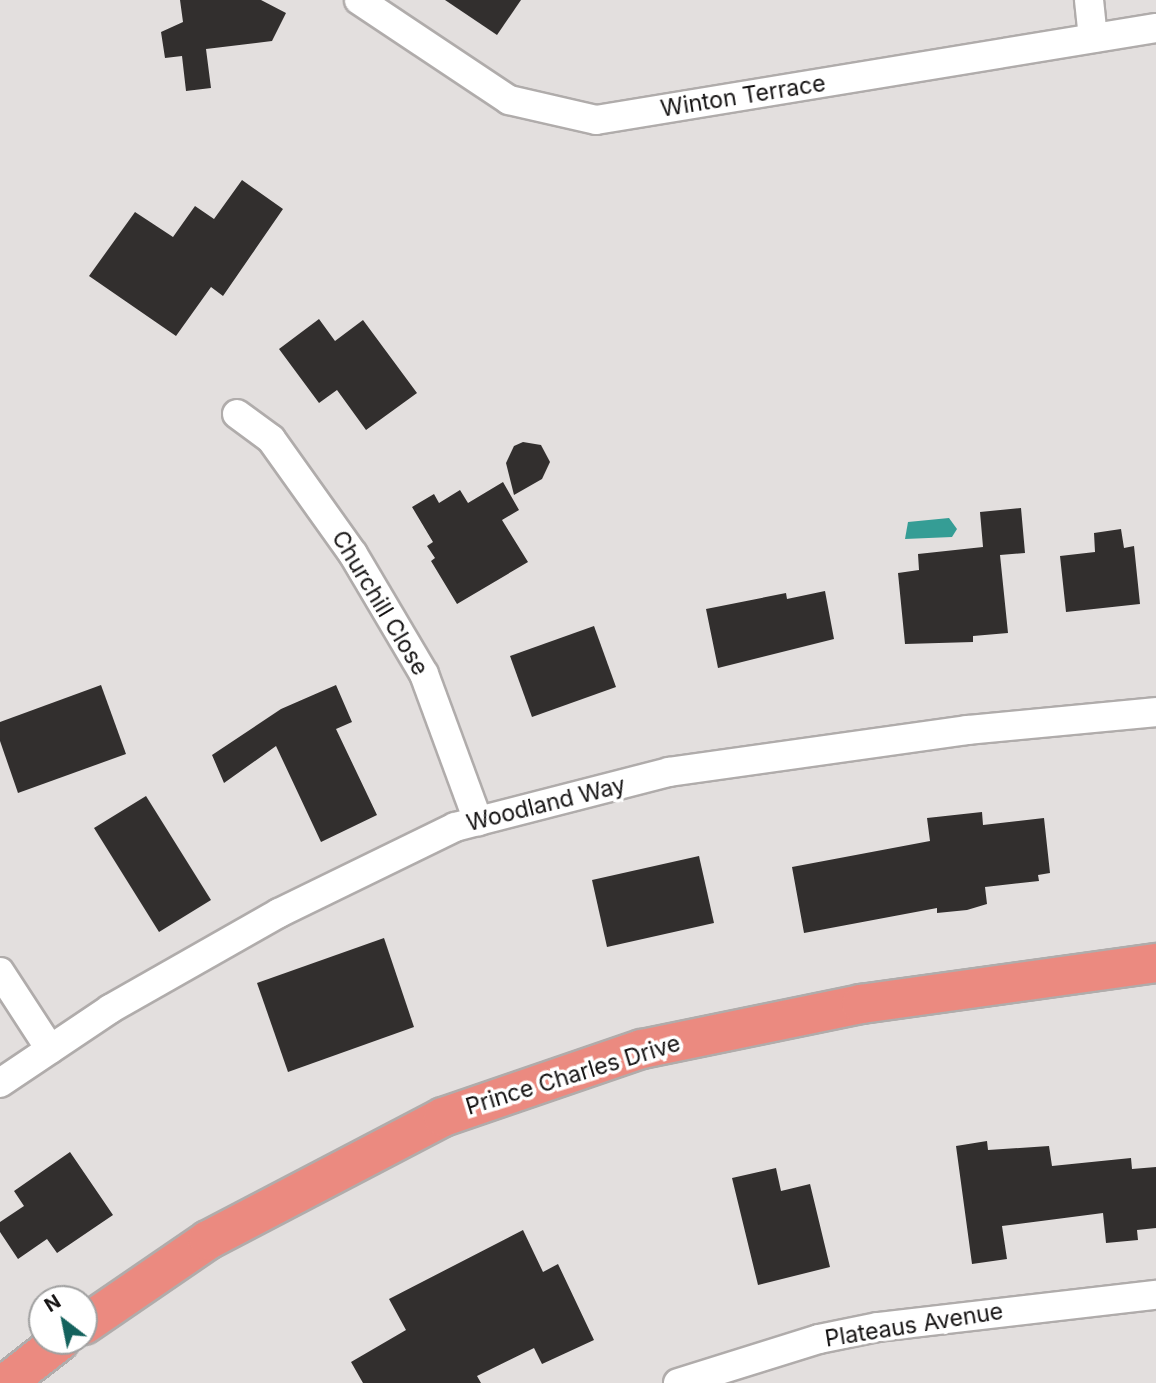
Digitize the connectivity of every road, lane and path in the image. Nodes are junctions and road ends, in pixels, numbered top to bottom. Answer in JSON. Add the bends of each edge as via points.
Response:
{"nodes":[{"id":1,"x":359,"y":0,"type":"edge"},
{"id":2,"x":1089,"y":0,"type":"edge"},
{"id":3,"x":1156,"y":28,"type":"edge"},
{"id":4,"x":1093,"y":38,"type":"junction"},
{"id":5,"x":237,"y":414,"type":"dead end"},
{"id":6,"x":1156,"y":712,"type":"edge"},
{"id":7,"x":478,"y":821,"type":"junction"},
{"id":8,"x":1156,"y":963,"type":"edge"},
{"id":9,"x":0,"y":972,"type":"edge"},
{"id":10,"x":50,"y":1049,"type":"junction"},
{"id":11,"x":0,"y":1083,"type":"edge"},
{"id":12,"x":1156,"y":1295,"type":"edge"},
{"id":13,"x":98,"y":1315,"type":"edge"},
{"id":14,"x":42,"y":1355,"type":"edge"},
{"id":15,"x":6,"y":1383,"type":"edge"},
{"id":16,"x":678,"y":1383,"type":"edge"}],
"edges":[{"from":1,"to":4,"type":"street","name":"Winton Terrace","via":[[509,100],[596,120]]},
{"from":2,"to":4,"type":"street"},
{"from":3,"to":4,"type":"street","name":"Winton Terrace"},
{"from":5,"to":7,"type":"street","name":"Churchill Close","via":[[271,439],[354,554],[424,674]]},
{"from":6,"to":7,"type":"street","name":"Woodland Way","via":[[967,730],[670,772]]},
{"from":7,"to":10,"type":"street","name":"Woodland Way","via":[[279,913],[110,1009]]},
{"from":8,"to":13,"type":"highway","name":"Prince Charles Drive","via":[[861,1004],[628,1054],[443,1116],[208,1240]]},
{"from":9,"to":10,"type":"street"},
{"from":10,"to":11,"type":"street","name":"Woodland Way"},
{"from":12,"to":16,"type":"street","name":"Plateaus Avenue","via":[[878,1327],[806,1343]]},
{"from":14,"to":15,"type":"highway"}]}
